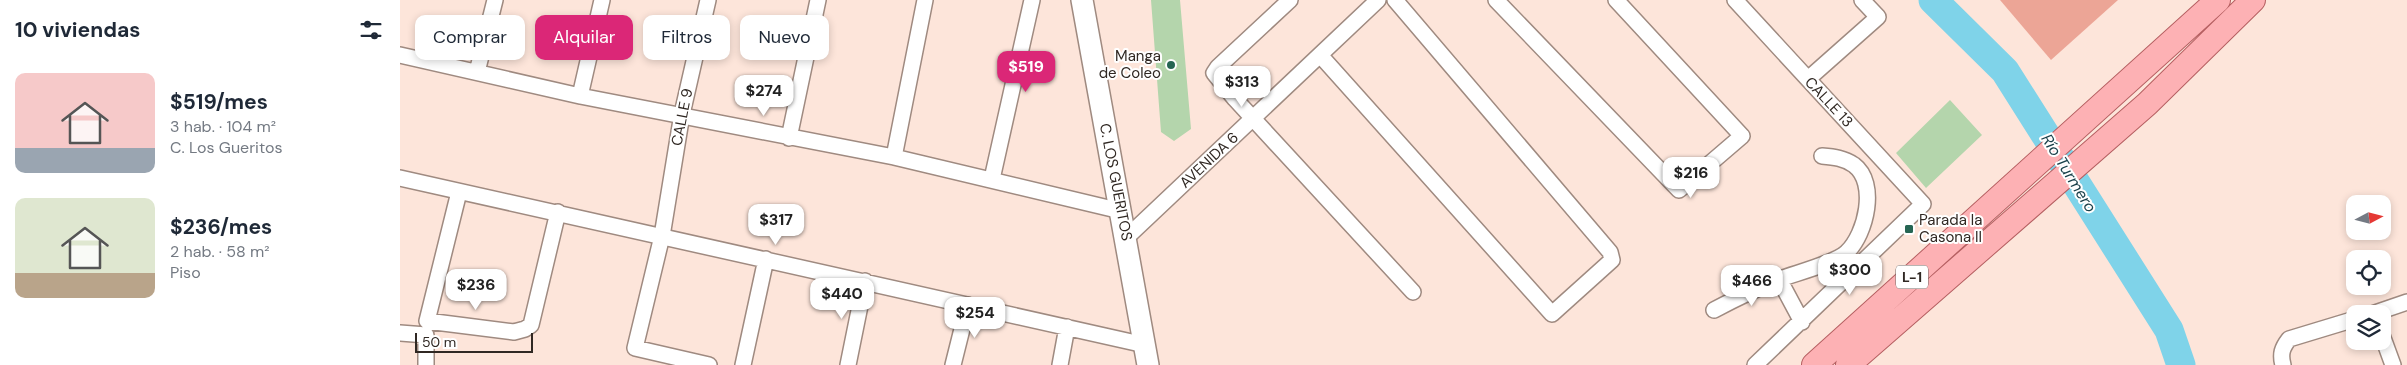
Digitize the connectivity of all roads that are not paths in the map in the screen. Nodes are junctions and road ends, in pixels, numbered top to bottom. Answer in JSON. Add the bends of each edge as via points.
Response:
{"nodes":[{"id":1,"x":495,"y":0,"type":"edge"},
{"id":2,"x":602,"y":0,"type":"edge"},
{"id":3,"x":708,"y":0,"type":"edge"},
{"id":4,"x":818,"y":0,"type":"edge"},
{"id":5,"x":925,"y":0,"type":"edge"},
{"id":6,"x":1032,"y":0,"type":"edge"},
{"id":7,"x":1082,"y":0,"type":"edge"},
{"id":8,"x":1290,"y":0,"type":"edge"},
{"id":9,"x":1378,"y":0,"type":"edge"},
{"id":10,"x":1394,"y":0,"type":"edge"},
{"id":11,"x":1496,"y":0,"type":"edge"},
{"id":12,"x":1616,"y":0,"type":"edge"},
{"id":13,"x":1736,"y":0,"type":"edge"},
{"id":14,"x":1862,"y":0,"type":"edge"},
{"id":15,"x":2218,"y":0,"type":"edge"},
{"id":16,"x":2253,"y":0,"type":"edge"},
{"id":17,"x":400,"y":55,"type":"edge"},
{"id":18,"x":1320,"y":55,"type":"junction"},
{"id":19,"x":477,"y":72,"type":"junction"},
{"id":20,"x":1808,"y":79,"type":"junction"},
{"id":21,"x":580,"y":96,"type":"junction"},
{"id":22,"x":682,"y":114,"type":"junction"},
{"id":23,"x":1253,"y":118,"type":"junction"},
{"id":24,"x":789,"y":138,"type":"junction"},
{"id":25,"x":1822,"y":156,"type":"dead end"},
{"id":26,"x":894,"y":157,"type":"junction"},
{"id":27,"x":400,"y":178,"type":"edge"},
{"id":28,"x":992,"y":179,"type":"junction"},
{"id":29,"x":459,"y":192,"type":"junction"},
{"id":30,"x":1121,"y":210,"type":"junction"},
{"id":31,"x":558,"y":212,"type":"junction"},
{"id":32,"x":662,"y":236,"type":"junction"},
{"id":33,"x":1126,"y":238,"type":"junction"},
{"id":34,"x":766,"y":259,"type":"junction"},
{"id":35,"x":1779,"y":280,"type":"junction"},
{"id":36,"x":865,"y":281,"type":"junction"},
{"id":37,"x":1413,"y":292,"type":"dead end"},
{"id":38,"x":2407,"y":302,"type":"edge"},
{"id":39,"x":968,"y":305,"type":"junction"},
{"id":40,"x":2391,"y":307,"type":"edge"},
{"id":41,"x":1714,"y":310,"type":"dead end"},
{"id":42,"x":1802,"y":322,"type":"junction"},
{"id":43,"x":2346,"y":322,"type":"edge"},
{"id":44,"x":1067,"y":327,"type":"junction"},
{"id":45,"x":400,"y":333,"type":"edge"},
{"id":46,"x":2387,"y":350,"type":"edge"},
{"id":47,"x":1146,"y":355,"type":"edge"},
{"id":48,"x":426,"y":365,"type":"edge"},
{"id":49,"x":709,"y":365,"type":"edge"},
{"id":50,"x":743,"y":365,"type":"edge"},
{"id":51,"x":848,"y":365,"type":"edge"},
{"id":52,"x":953,"y":365,"type":"edge"},
{"id":53,"x":1060,"y":365,"type":"edge"},
{"id":54,"x":1756,"y":365,"type":"edge"},
{"id":55,"x":1814,"y":365,"type":"edge"},
{"id":56,"x":1848,"y":365,"type":"edge"},
{"id":57,"x":2283,"y":365,"type":"edge"},
{"id":58,"x":2392,"y":365,"type":"edge"}],
"edges":[{"from":1,"to":19,"type":"street"},
{"from":2,"to":21,"type":"street"},
{"from":3,"to":22,"type":"street","name":"CALLE 9"},
{"from":4,"to":24,"type":"street"},
{"from":5,"to":26,"type":"street"},
{"from":6,"to":28,"type":"street"},
{"from":7,"to":30,"type":"street","name":"C. LOS GUERITOS"},
{"from":8,"to":23,"type":"street","via":[[1214,73]]},
{"from":9,"to":18,"type":"street","name":"AVENIDA 6"},
{"from":10,"to":18,"type":"street","via":[[1610,252],[1612,260],[1552,314]]},
{"from":11,"to":12,"type":"street","via":[[1679,190],[1742,136]]},
{"from":13,"to":20,"type":"street","name":"CALLE 13"},
{"from":14,"to":20,"type":"street","via":[[1878,18]]},
{"from":15,"to":55,"type":"main road","number":"L-1"},
{"from":16,"to":56,"type":"main road","number":"L-1","via":[[2147,104]]},
{"from":17,"to":19,"type":"street"},
{"from":18,"to":23,"type":"street","name":"AVENIDA 6"},
{"from":19,"to":21,"type":"street"},
{"from":20,"to":42,"type":"street","name":"CALLE 13","via":[[1923,204]]},
{"from":21,"to":22,"type":"street"},
{"from":22,"to":24,"type":"street"},
{"from":22,"to":32,"type":"street","name":"CALLE 9"},
{"from":23,"to":33,"type":"street","name":"AVENIDA 6"},
{"from":23,"to":37,"type":"street"},
{"from":24,"to":26,"type":"street"},
{"from":25,"to":35,"type":"street","via":[[1840,157],[1856,166],[1867,187],[1866,216],[1861,235],[1846,253]]},
{"from":26,"to":28,"type":"street"},
{"from":27,"to":29,"type":"street"},
{"from":28,"to":30,"type":"street"},
{"from":29,"to":31,"type":"street"},
{"from":29,"to":31,"type":"street","via":[[426,321],[514,332],[531,325]]},
{"from":30,"to":33,"type":"street","name":"C. LOS GUERITOS"},
{"from":31,"to":32,"type":"street"},
{"from":32,"to":34,"type":"street"},
{"from":32,"to":49,"type":"street","name":"CALLE 9","via":[[635,348]]},
{"from":33,"to":47,"type":"street","name":"C. LOS GUERITOS"},
{"from":34,"to":36,"type":"street"},
{"from":34,"to":50,"type":"street"},
{"from":35,"to":41,"type":"street"},
{"from":35,"to":42,"type":"street"},
{"from":36,"to":39,"type":"street"},
{"from":36,"to":51,"type":"street"},
{"from":38,"to":40,"type":"street"},
{"from":39,"to":44,"type":"street"},
{"from":39,"to":52,"type":"street"},
{"from":42,"to":54,"type":"street"},
{"from":43,"to":57,"type":"street","via":[[2290,340],[2282,347]]},
{"from":44,"to":47,"type":"street"},
{"from":44,"to":53,"type":"street"},
{"from":45,"to":48,"type":"street","via":[[426,335]]},
{"from":46,"to":58,"type":"street"}]}
